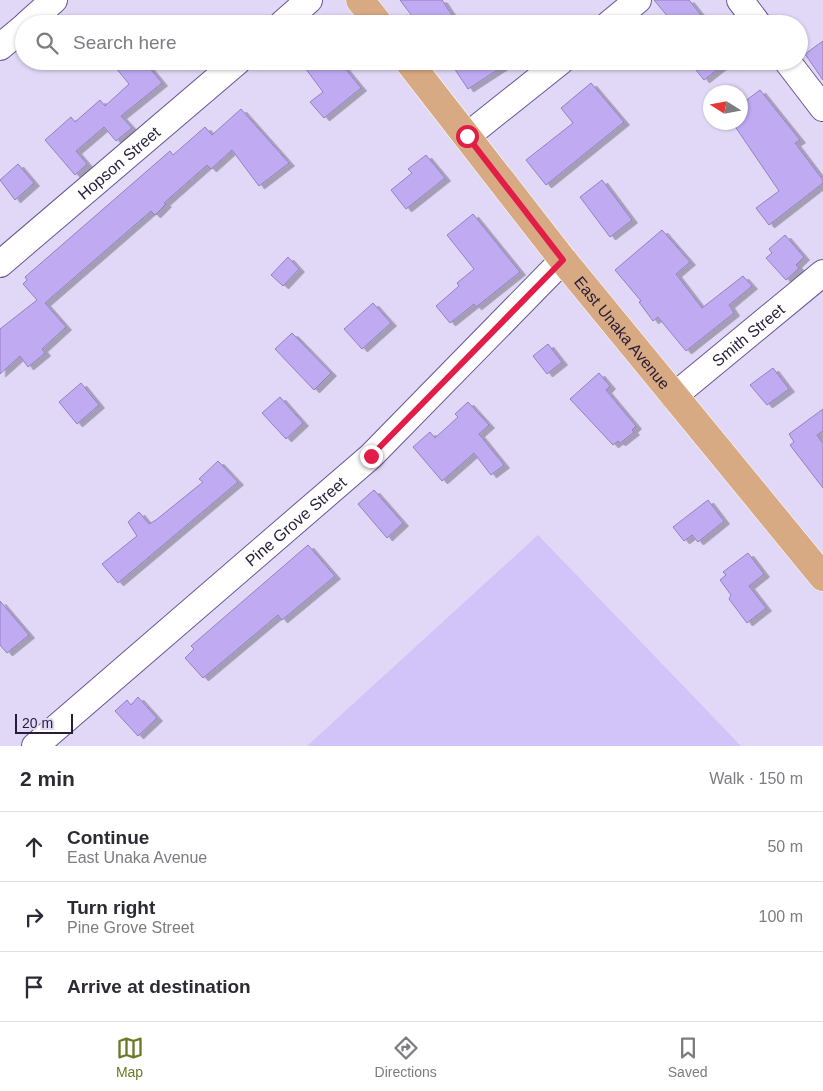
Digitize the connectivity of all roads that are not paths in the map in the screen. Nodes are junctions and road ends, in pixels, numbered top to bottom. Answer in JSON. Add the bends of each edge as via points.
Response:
{"nodes":[{"id":1,"x":54,"y":0,"type":"edge"},
{"id":2,"x":309,"y":0,"type":"edge"},
{"id":3,"x":360,"y":0,"type":"edge"},
{"id":4,"x":638,"y":0,"type":"edge"},
{"id":5,"x":740,"y":0,"type":"edge"},
{"id":6,"x":37,"y":15,"type":"edge"},
{"id":7,"x":292,"y":15,"type":"edge"},
{"id":8,"x":372,"y":15,"type":"edge"},
{"id":9,"x":619,"y":15,"type":"edge"},
{"id":10,"x":751,"y":15,"type":"edge"},
{"id":11,"x":15,"y":34,"type":"edge"},
{"id":12,"x":0,"y":47,"type":"edge"},
{"id":13,"x":227,"y":70,"type":"edge"},
{"id":14,"x":415,"y":70,"type":"edge"},
{"id":15,"x":550,"y":70,"type":"edge"},
{"id":16,"x":794,"y":70,"type":"edge"},
{"id":17,"x":823,"y":108,"type":"edge"},
{"id":18,"x":467,"y":136,"type":"junction"},
{"id":19,"x":563,"y":260,"type":"junction"},
{"id":20,"x":0,"y":264,"type":"edge"},
{"id":21,"x":823,"y":273,"type":"edge"},
{"id":22,"x":674,"y":396,"type":"junction"},
{"id":23,"x":823,"y":577,"type":"edge"},
{"id":24,"x":35,"y":746,"type":"edge"}],
"edges":[{"from":1,"to":6,"type":"street"},
{"from":2,"to":7,"type":"street"},
{"from":3,"to":8,"type":"main road"},
{"from":4,"to":9,"type":"street"},
{"from":5,"to":10,"type":"street"},
{"from":11,"to":12,"type":"street"},
{"from":13,"to":20,"type":"street","name":"Hopson Street"},
{"from":14,"to":18,"type":"main road","name":"East Unaka Avenue"},
{"from":15,"to":18,"type":"street"},
{"from":16,"to":17,"type":"street"},
{"from":18,"to":19,"type":"main road","name":"East Unaka Avenue"},
{"from":19,"to":22,"type":"main road","name":"East Unaka Avenue"},
{"from":19,"to":24,"type":"street","name":"Pine Grove Street","via":[[371,456]]},
{"from":21,"to":22,"type":"street","name":"Smith Street"},
{"from":22,"to":23,"type":"main road","name":"East Unaka Avenue"}]}
